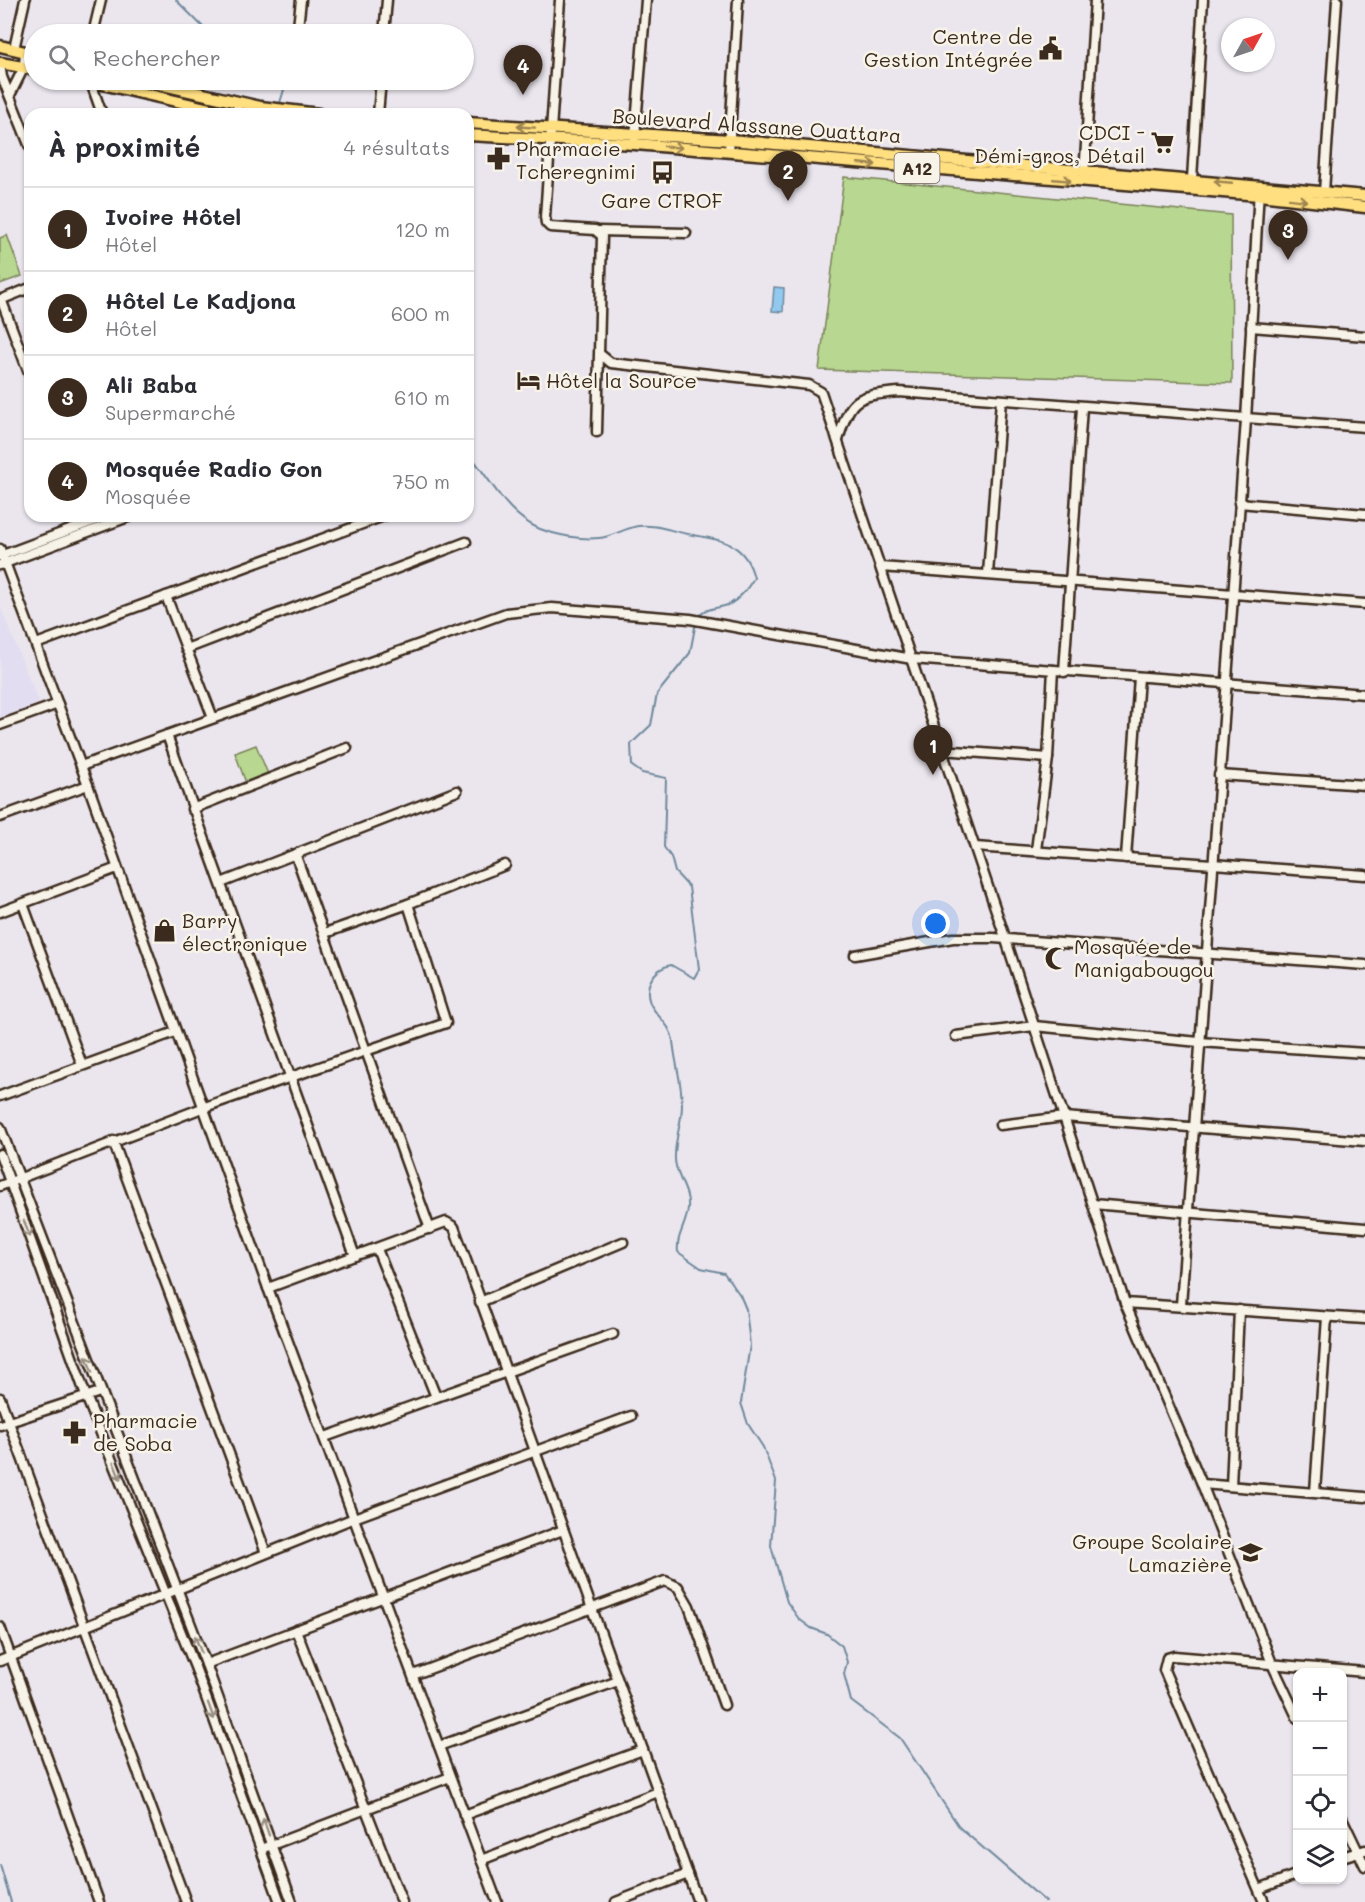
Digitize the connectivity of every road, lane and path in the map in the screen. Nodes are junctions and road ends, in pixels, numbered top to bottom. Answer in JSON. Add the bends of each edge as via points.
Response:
{"nodes":[{"id":1,"x":25,"y":0,"type":"edge"},
{"id":2,"x":101,"y":0,"type":"edge"},
{"id":3,"x":301,"y":0,"type":"edge"},
{"id":4,"x":387,"y":0,"type":"edge"},
{"id":5,"x":560,"y":0,"type":"edge"},
{"id":6,"x":646,"y":0,"type":"edge"},
{"id":7,"x":738,"y":0,"type":"edge"},
{"id":8,"x":1095,"y":0,"type":"edge"},
{"id":9,"x":1203,"y":0,"type":"edge"},
{"id":10,"x":1337,"y":0,"type":"edge"},
{"id":11,"x":95,"y":24,"type":"edge"},
{"id":12,"x":298,"y":24,"type":"edge"},
{"id":13,"x":385,"y":24,"type":"edge"},
{"id":14,"x":1,"y":47,"type":"edge"},
{"id":15,"x":14,"y":49,"type":"junction"},
{"id":16,"x":24,"y":52,"type":"edge"},
{"id":17,"x":0,"y":62,"type":"edge"},
{"id":18,"x":24,"y":67,"type":"edge"},
{"id":19,"x":24,"y":75,"type":"edge"},
{"id":20,"x":1,"y":77,"type":"edge"},
{"id":21,"x":92,"y":90,"type":"edge"},
{"id":22,"x":130,"y":90,"type":"edge"},
{"id":23,"x":179,"y":90,"type":"edge"},
{"id":24,"x":380,"y":90,"type":"edge"},
{"id":25,"x":10,"y":95,"type":"junction"},
{"id":26,"x":243,"y":107,"type":"edge"},
{"id":27,"x":100,"y":108,"type":"edge"},
{"id":28,"x":207,"y":108,"type":"edge"},
{"id":29,"x":266,"y":108,"type":"edge"},
{"id":30,"x":379,"y":108,"type":"edge"},
{"id":31,"x":474,"y":124,"type":"edge"},
{"id":32,"x":24,"y":131,"type":"edge"},
{"id":33,"x":550,"y":133,"type":"junction"},
{"id":34,"x":474,"y":135,"type":"edge"},
{"id":35,"x":635,"y":139,"type":"junction"},
{"id":36,"x":730,"y":140,"type":"junction"},
{"id":37,"x":729,"y":152,"type":"junction"},
{"id":38,"x":904,"y":155,"type":"junction"},
{"id":39,"x":903,"y":167,"type":"junction"},
{"id":40,"x":1085,"y":170,"type":"junction"},
{"id":41,"x":1192,"y":179,"type":"junction"},
{"id":42,"x":1084,"y":182,"type":"junction"},
{"id":43,"x":1259,"y":190,"type":"junction"},
{"id":44,"x":1324,"y":192,"type":"junction"},
{"id":45,"x":1365,"y":196,"type":"edge"},
{"id":46,"x":1365,"y":207,"type":"edge"},
{"id":47,"x":598,"y":231,"type":"junction"},
{"id":48,"x":686,"y":233,"type":"dead end"},
{"id":49,"x":24,"y":290,"type":"edge"},
{"id":50,"x":1,"y":299,"type":"edge"},
{"id":51,"x":1251,"y":327,"type":"junction"},
{"id":52,"x":1365,"y":336,"type":"edge"},
{"id":53,"x":601,"y":355,"type":"junction"},
{"id":54,"x":24,"y":360,"type":"edge"},
{"id":55,"x":1000,"y":400,"type":"junction"},
{"id":56,"x":1082,"y":407,"type":"junction"},
{"id":57,"x":1246,"y":420,"type":"junction"},
{"id":58,"x":1365,"y":427,"type":"edge"},
{"id":59,"x":597,"y":432,"type":"dead end"},
{"id":60,"x":838,"y":440,"type":"junction"},
{"id":61,"x":1239,"y":503,"type":"junction"},
{"id":62,"x":1365,"y":514,"type":"edge"},
{"id":63,"x":81,"y":522,"type":"edge"},
{"id":64,"x":113,"y":522,"type":"edge"},
{"id":65,"x":368,"y":522,"type":"edge"},
{"id":66,"x":466,"y":542,"type":"dead end"},
{"id":67,"x":2,"y":558,"type":"edge"},
{"id":68,"x":881,"y":567,"type":"junction"},
{"id":69,"x":988,"y":573,"type":"junction"},
{"id":70,"x":1071,"y":580,"type":"junction"},
{"id":71,"x":1232,"y":593,"type":"junction"},
{"id":72,"x":166,"y":596,"type":"junction"},
{"id":73,"x":1365,"y":604,"type":"edge"},
{"id":74,"x":36,"y":644,"type":"junction"},
{"id":75,"x":186,"y":649,"type":"junction"},
{"id":76,"x":912,"y":659,"type":"junction"},
{"id":77,"x":1053,"y":670,"type":"junction"},
{"id":78,"x":1064,"y":672,"type":"junction"},
{"id":79,"x":1139,"y":677,"type":"junction"},
{"id":80,"x":1226,"y":684,"type":"junction"},
{"id":81,"x":1365,"y":694,"type":"edge"},
{"id":82,"x":58,"y":704,"type":"junction"},
{"id":83,"x":213,"y":718,"type":"junction"},
{"id":84,"x":0,"y":725,"type":"edge"},
{"id":85,"x":167,"y":735,"type":"junction"},
{"id":86,"x":347,"y":748,"type":"dead end"},
{"id":87,"x":942,"y":750,"type":"junction"},
{"id":88,"x":1048,"y":758,"type":"junction"},
{"id":89,"x":81,"y":766,"type":"junction"},
{"id":90,"x":1220,"y":775,"type":"junction"},
{"id":91,"x":88,"y":785,"type":"junction"},
{"id":92,"x":1365,"y":785,"type":"edge"},
{"id":93,"x":457,"y":791,"type":"dead end"},
{"id":94,"x":192,"y":808,"type":"junction"},
{"id":95,"x":0,"y":817,"type":"edge"},
{"id":96,"x":975,"y":847,"type":"junction"},
{"id":97,"x":1036,"y":850,"type":"junction"},
{"id":98,"x":296,"y":856,"type":"junction"},
{"id":99,"x":1126,"y":858,"type":"junction"},
{"id":100,"x":1212,"y":864,"type":"junction"},
{"id":101,"x":505,"y":865,"type":"dead end"},
{"id":102,"x":117,"y":868,"type":"junction"},
{"id":103,"x":1365,"y":875,"type":"edge"},
{"id":104,"x":221,"y":883,"type":"junction"},
{"id":105,"x":22,"y":904,"type":"junction"},
{"id":106,"x":408,"y":904,"type":"junction"},
{"id":107,"x":0,"y":912,"type":"edge"},
{"id":108,"x":325,"y":933,"type":"junction"},
{"id":109,"x":1006,"y":940,"type":"junction"},
{"id":110,"x":1207,"y":954,"type":"junction"},
{"id":111,"x":855,"y":955,"type":"dead end"},
{"id":112,"x":1365,"y":965,"type":"edge"},
{"id":113,"x":1034,"y":1026,"type":"junction"},
{"id":114,"x":175,"y":1032,"type":"junction"},
{"id":115,"x":956,"y":1036,"type":"dead end"},
{"id":116,"x":1199,"y":1042,"type":"junction"},
{"id":117,"x":366,"y":1050,"type":"junction"},
{"id":118,"x":1365,"y":1053,"type":"edge"},
{"id":119,"x":82,"y":1065,"type":"junction"},
{"id":120,"x":291,"y":1077,"type":"junction"},
{"id":121,"x":0,"y":1096,"type":"edge"},
{"id":122,"x":202,"y":1108,"type":"junction"},
{"id":123,"x":1064,"y":1118,"type":"junction"},
{"id":124,"x":1000,"y":1125,"type":"dead end"},
{"id":125,"x":0,"y":1127,"type":"edge"},
{"id":126,"x":1194,"y":1128,"type":"junction"},
{"id":127,"x":113,"y":1141,"type":"junction"},
{"id":128,"x":1365,"y":1141,"type":"edge"},
{"id":129,"x":0,"y":1154,"type":"edge"},
{"id":130,"x":14,"y":1180,"type":"junction"},
{"id":131,"x":0,"y":1186,"type":"edge"},
{"id":132,"x":1093,"y":1204,"type":"junction"},
{"id":133,"x":1188,"y":1214,"type":"junction"},
{"id":134,"x":1365,"y":1228,"type":"edge"},
{"id":135,"x":430,"y":1229,"type":"junction"},
{"id":136,"x":623,"y":1242,"type":"dead end"},
{"id":137,"x":376,"y":1249,"type":"junction"},
{"id":138,"x":355,"y":1257,"type":"junction"},
{"id":139,"x":268,"y":1288,"type":"junction"},
{"id":140,"x":480,"y":1302,"type":"junction"},
{"id":141,"x":1125,"y":1303,"type":"junction"},
{"id":142,"x":1181,"y":1305,"type":"junction"},
{"id":143,"x":1239,"y":1310,"type":"junction"},
{"id":144,"x":1327,"y":1317,"type":"junction"},
{"id":145,"x":1365,"y":1319,"type":"edge"},
{"id":146,"x":613,"y":1334,"type":"dead end"},
{"id":147,"x":506,"y":1372,"type":"junction"},
{"id":148,"x":100,"y":1392,"type":"junction"},
{"id":149,"x":86,"y":1396,"type":"junction"},
{"id":150,"x":436,"y":1397,"type":"junction"},
{"id":151,"x":0,"y":1398,"type":"edge"},
{"id":152,"x":630,"y":1416,"type":"dead end"},
{"id":153,"x":4,"y":1424,"type":"edge"},
{"id":154,"x":325,"y":1437,"type":"junction"},
{"id":155,"x":534,"y":1452,"type":"junction"},
{"id":156,"x":1202,"y":1484,"type":"junction"},
{"id":157,"x":1231,"y":1486,"type":"junction"},
{"id":158,"x":1315,"y":1492,"type":"junction"},
{"id":159,"x":1365,"y":1497,"type":"edge"},
{"id":160,"x":354,"y":1518,"type":"junction"},
{"id":161,"x":563,"y":1530,"type":"junction"},
{"id":162,"x":266,"y":1553,"type":"junction"},
{"id":163,"x":177,"y":1589,"type":"junction"},
{"id":164,"x":167,"y":1594,"type":"junction"},
{"id":165,"x":384,"y":1598,"type":"junction"},
{"id":166,"x":591,"y":1609,"type":"junction"},
{"id":167,"x":0,"y":1628,"type":"edge"},
{"id":168,"x":83,"y":1630,"type":"junction"},
{"id":169,"x":296,"y":1630,"type":"junction"},
{"id":170,"x":11,"y":1657,"type":"junction"},
{"id":171,"x":0,"y":1662,"type":"edge"},
{"id":172,"x":206,"y":1664,"type":"junction"},
{"id":173,"x":1273,"y":1666,"type":"junction"},
{"id":174,"x":1365,"y":1672,"type":"edge"},
{"id":175,"x":412,"y":1675,"type":"junction"},
{"id":176,"x":618,"y":1681,"type":"junction"},
{"id":177,"x":723,"y":1705,"type":"dead end"},
{"id":178,"x":1293,"y":1708,"type":"edge"},
{"id":179,"x":439,"y":1746,"type":"junction"},
{"id":180,"x":643,"y":1750,"type":"junction"},
{"id":181,"x":450,"y":1777,"type":"junction"},
{"id":182,"x":658,"y":1792,"type":"junction"},
{"id":183,"x":367,"y":1811,"type":"junction"},
{"id":184,"x":464,"y":1815,"type":"junction"},
{"id":185,"x":1347,"y":1827,"type":"edge"},
{"id":186,"x":272,"y":1845,"type":"junction"},
{"id":187,"x":261,"y":1850,"type":"junction"},
{"id":188,"x":1361,"y":1851,"type":"edge"},
{"id":189,"x":481,"y":1860,"type":"junction"},
{"id":190,"x":1365,"y":1866,"type":"edge"},
{"id":191,"x":688,"y":1875,"type":"junction"},
{"id":192,"x":1293,"y":1876,"type":"edge"},
{"id":193,"x":1259,"y":1889,"type":"junction"},
{"id":194,"x":99,"y":1902,"type":"edge"},
{"id":195,"x":186,"y":1902,"type":"edge"},
{"id":196,"x":279,"y":1902,"type":"edge"},
{"id":197,"x":292,"y":1902,"type":"edge"},
{"id":198,"x":402,"y":1902,"type":"edge"},
{"id":199,"x":497,"y":1902,"type":"edge"},
{"id":200,"x":616,"y":1902,"type":"edge"},
{"id":201,"x":698,"y":1902,"type":"edge"},
{"id":202,"x":1264,"y":1902,"type":"edge"}],
"edges":[{"from":1,"to":15,"type":"street"},
{"from":2,"to":11,"type":"street"},
{"from":3,"to":12,"type":"street"},
{"from":4,"to":13,"type":"street"},
{"from":5,"to":33,"type":"street"},
{"from":6,"to":35,"type":"street"},
{"from":7,"to":36,"type":"street"},
{"from":8,"to":40,"type":"street"},
{"from":9,"to":41,"type":"street"},
{"from":10,"to":44,"type":"street"},
{"from":14,"to":15,"type":"main road"},
{"from":14,"to":17,"type":"street"},
{"from":15,"to":16,"type":"main road"},
{"from":17,"to":18,"type":"main road"},
{"from":17,"to":20,"type":"street"},
{"from":19,"to":25,"type":"street"},
{"from":20,"to":25,"type":"street"},
{"from":21,"to":27,"type":"street"},
{"from":22,"to":28,"type":"main road"},
{"from":23,"to":26,"type":"main road"},
{"from":24,"to":30,"type":"street"},
{"from":25,"to":32,"type":"street"},
{"from":26,"to":29,"type":"main road"},
{"from":33,"to":31,"type":"main road","name":"Boulevard Alassane Ouattara","number":"A12","one_way":true},
{"from":33,"to":34,"type":"main road","name":"Boulevard Alassane Ouattara","number":"A12"},
{"from":33,"to":35,"type":"main road","name":"Boulevard Alassane Ouattara","number":"A12"},
{"from":33,"to":47,"type":"street","via":[[546,223],[556,228]]},
{"from":35,"to":36,"type":"main road","name":"Boulevard Alassane Ouattara","number":"A12"},
{"from":35,"to":37,"type":"main road","name":"Boulevard Alassane Ouattara","number":"A12","one_way":true},
{"from":36,"to":37,"type":"street"},
{"from":36,"to":38,"type":"main road","name":"Boulevard Alassane Ouattara","number":"A12"},
{"from":37,"to":39,"type":"main road","name":"Boulevard Alassane Ouattara","number":"A12","one_way":true},
{"from":38,"to":39,"type":"main road"},
{"from":38,"to":40,"type":"main road","name":"Boulevard Alassane Ouattara","number":"A12"},
{"from":39,"to":42,"type":"main road","name":"Boulevard Alassane Ouattara","number":"A12","one_way":true},
{"from":40,"to":41,"type":"main road","name":"Boulevard Alassane Ouattara","number":"A12"},
{"from":40,"to":42,"type":"street"},
{"from":43,"to":41,"type":"main road","name":"Boulevard Alassane Ouattara","number":"A12","one_way":true},
{"from":42,"to":43,"type":"main road","name":"Boulevard Alassane Ouattara","number":"A12"},
{"from":43,"to":44,"type":"main road","name":"Boulevard Alassane Ouattara","number":"A12"},
{"from":43,"to":46,"type":"main road","name":"Boulevard Alassane Ouattara","number":"A12","one_way":true},
{"from":43,"to":51,"type":"street"},
{"from":44,"to":45,"type":"main road","name":"Boulevard Alassane Ouattara","number":"A12"},
{"from":47,"to":48,"type":"street"},
{"from":47,"to":53,"type":"street","via":[[602,236]]},
{"from":49,"to":50,"type":"street"},
{"from":50,"to":54,"type":"street"},
{"from":51,"to":52,"type":"street"},
{"from":51,"to":57,"type":"street"},
{"from":53,"to":59,"type":"street"},
{"from":53,"to":60,"type":"street","via":[[611,363],[817,387]]},
{"from":55,"to":56,"type":"street"},
{"from":55,"to":60,"type":"street","via":[[899,392],[870,395],[858,399],[847,411]]},
{"from":55,"to":69,"type":"street"},
{"from":56,"to":57,"type":"street"},
{"from":56,"to":70,"type":"street"},
{"from":57,"to":58,"type":"street"},
{"from":57,"to":61,"type":"street"},
{"from":60,"to":68,"type":"street"},
{"from":61,"to":62,"type":"street"},
{"from":61,"to":71,"type":"street"},
{"from":63,"to":67,"type":"street"},
{"from":64,"to":67,"type":"street"},
{"from":65,"to":72,"type":"street"},
{"from":66,"to":75,"type":"street"},
{"from":67,"to":74,"type":"street"},
{"from":68,"to":69,"type":"street"},
{"from":68,"to":76,"type":"street"},
{"from":69,"to":70,"type":"street"},
{"from":70,"to":71,"type":"street"},
{"from":70,"to":78,"type":"street"},
{"from":71,"to":73,"type":"street"},
{"from":71,"to":80,"type":"street"},
{"from":72,"to":74,"type":"street"},
{"from":72,"to":75,"type":"street"},
{"from":74,"to":82,"type":"street"},
{"from":75,"to":83,"type":"street"},
{"from":76,"to":77,"type":"street"},
{"from":76,"to":83,"type":"street","via":[[690,619],[552,608],[506,613]]},
{"from":76,"to":87,"type":"street"},
{"from":77,"to":78,"type":"street"},
{"from":77,"to":88,"type":"street"},
{"from":78,"to":79,"type":"street"},
{"from":79,"to":80,"type":"street"},
{"from":79,"to":99,"type":"street"},
{"from":80,"to":81,"type":"street"},
{"from":80,"to":90,"type":"street"},
{"from":82,"to":84,"type":"street"},
{"from":82,"to":89,"type":"street"},
{"from":83,"to":85,"type":"street"},
{"from":85,"to":89,"type":"street"},
{"from":85,"to":94,"type":"street"},
{"from":86,"to":94,"type":"street"},
{"from":87,"to":88,"type":"street"},
{"from":87,"to":96,"type":"street"},
{"from":88,"to":97,"type":"street"},
{"from":89,"to":91,"type":"street"},
{"from":90,"to":92,"type":"street"},
{"from":90,"to":100,"type":"street"},
{"from":91,"to":95,"type":"street"},
{"from":91,"to":102,"type":"street"},
{"from":93,"to":98,"type":"street"},
{"from":94,"to":104,"type":"street"},
{"from":96,"to":97,"type":"street"},
{"from":96,"to":109,"type":"street"},
{"from":97,"to":99,"type":"street"},
{"from":98,"to":104,"type":"street"},
{"from":98,"to":108,"type":"street"},
{"from":99,"to":100,"type":"street"},
{"from":100,"to":103,"type":"street"},
{"from":100,"to":110,"type":"street"},
{"from":101,"to":106,"type":"street"},
{"from":102,"to":105,"type":"street"},
{"from":102,"to":114,"type":"street"},
{"from":104,"to":120,"type":"street"},
{"from":105,"to":107,"type":"street"},
{"from":105,"to":119,"type":"street"},
{"from":106,"to":108,"type":"street"},
{"from":106,"to":117,"type":"street","via":[[446,1023]]},
{"from":108,"to":117,"type":"street"},
{"from":109,"to":110,"type":"street"},
{"from":109,"to":111,"type":"street","via":[[953,938]]},
{"from":109,"to":113,"type":"street"},
{"from":110,"to":112,"type":"street"},
{"from":110,"to":116,"type":"street"},
{"from":113,"to":115,"type":"street"},
{"from":113,"to":116,"type":"street"},
{"from":113,"to":123,"type":"street"},
{"from":114,"to":119,"type":"street"},
{"from":114,"to":122,"type":"street"},
{"from":116,"to":118,"type":"street"},
{"from":116,"to":126,"type":"street"},
{"from":117,"to":120,"type":"street"},
{"from":117,"to":135,"type":"street"},
{"from":119,"to":121,"type":"street"},
{"from":120,"to":122,"type":"street"},
{"from":120,"to":138,"type":"street"},
{"from":122,"to":127,"type":"street"},
{"from":122,"to":139,"type":"street"},
{"from":123,"to":124,"type":"street"},
{"from":123,"to":126,"type":"street"},
{"from":123,"to":132,"type":"street"},
{"from":125,"to":130,"type":"street"},
{"from":126,"to":128,"type":"street"},
{"from":126,"to":133,"type":"street"},
{"from":127,"to":130,"type":"street"},
{"from":127,"to":162,"type":"street"},
{"from":129,"to":130,"type":"street"},
{"from":130,"to":131,"type":"street"},
{"from":148,"to":130,"type":"street","one_way":true},
{"from":130,"to":149,"type":"street","one_way":true},
{"from":132,"to":133,"type":"street"},
{"from":132,"to":141,"type":"street"},
{"from":133,"to":134,"type":"street"},
{"from":133,"to":142,"type":"street"},
{"from":135,"to":137,"type":"street"},
{"from":135,"to":140,"type":"street","via":[[446,1222],[454,1227]]},
{"from":136,"to":140,"type":"street"},
{"from":137,"to":138,"type":"street"},
{"from":137,"to":150,"type":"street"},
{"from":138,"to":139,"type":"street"},
{"from":139,"to":154,"type":"street"},
{"from":140,"to":147,"type":"street"},
{"from":141,"to":142,"type":"street"},
{"from":141,"to":156,"type":"street"},
{"from":142,"to":143,"type":"street"},
{"from":143,"to":144,"type":"street"},
{"from":143,"to":157,"type":"street"},
{"from":144,"to":145,"type":"street"},
{"from":144,"to":158,"type":"street"},
{"from":146,"to":147,"type":"street"},
{"from":147,"to":150,"type":"street"},
{"from":147,"to":155,"type":"street"},
{"from":148,"to":149,"type":"street"},
{"from":148,"to":163,"type":"street"},
{"from":149,"to":153,"type":"street"},
{"from":149,"to":164,"type":"street","one_way":true},
{"from":150,"to":154,"type":"street"},
{"from":151,"to":153,"type":"street"},
{"from":152,"to":155,"type":"street"},
{"from":153,"to":168,"type":"street"},
{"from":154,"to":160,"type":"street"},
{"from":155,"to":160,"type":"street"},
{"from":155,"to":161,"type":"street"},
{"from":156,"to":157,"type":"street"},
{"from":156,"to":173,"type":"street"},
{"from":157,"to":158,"type":"street"},
{"from":158,"to":159,"type":"street"},
{"from":160,"to":162,"type":"street"},
{"from":160,"to":165,"type":"street"},
{"from":161,"to":165,"type":"street"},
{"from":161,"to":166,"type":"street"},
{"from":162,"to":163,"type":"street"},
{"from":163,"to":164,"type":"street"},
{"from":172,"to":163,"type":"street","one_way":true},
{"from":164,"to":168,"type":"street"},
{"from":164,"to":187,"type":"street","one_way":true},
{"from":165,"to":169,"type":"street"},
{"from":165,"to":175,"type":"street"},
{"from":166,"to":175,"type":"street"},
{"from":166,"to":176,"type":"street"},
{"from":166,"to":177,"type":"street","via":[[665,1581],[678,1587],[689,1606]]},
{"from":167,"to":170,"type":"street"},
{"from":168,"to":170,"type":"street"},
{"from":168,"to":195,"type":"street"},
{"from":169,"to":172,"type":"street"},
{"from":169,"to":183,"type":"street"},
{"from":170,"to":171,"type":"street"},
{"from":170,"to":194,"type":"street"},
{"from":186,"to":172,"type":"street","one_way":true},
{"from":173,"to":174,"type":"street"},
{"from":173,"to":178,"type":"street"},
{"from":173,"to":193,"type":"street","via":[[1174,1656],[1167,1658],[1164,1670]]},
{"from":175,"to":179,"type":"street"},
{"from":176,"to":179,"type":"street"},
{"from":176,"to":180,"type":"street"},
{"from":179,"to":181,"type":"street"},
{"from":180,"to":182,"type":"street"},
{"from":180,"to":184,"type":"street"},
{"from":181,"to":183,"type":"street"},
{"from":181,"to":184,"type":"street"},
{"from":182,"to":189,"type":"street"},
{"from":182,"to":191,"type":"street"},
{"from":183,"to":186,"type":"street"},
{"from":183,"to":198,"type":"street"},
{"from":184,"to":189,"type":"street"},
{"from":185,"to":188,"type":"street"},
{"from":186,"to":187,"type":"street"},
{"from":186,"to":197,"type":"street"},
{"from":187,"to":196,"type":"street"},
{"from":188,"to":190,"type":"street"},
{"from":189,"to":199,"type":"street"},
{"from":191,"to":200,"type":"street"},
{"from":191,"to":201,"type":"street"},
{"from":192,"to":193,"type":"street"},
{"from":193,"to":202,"type":"street"}]}
